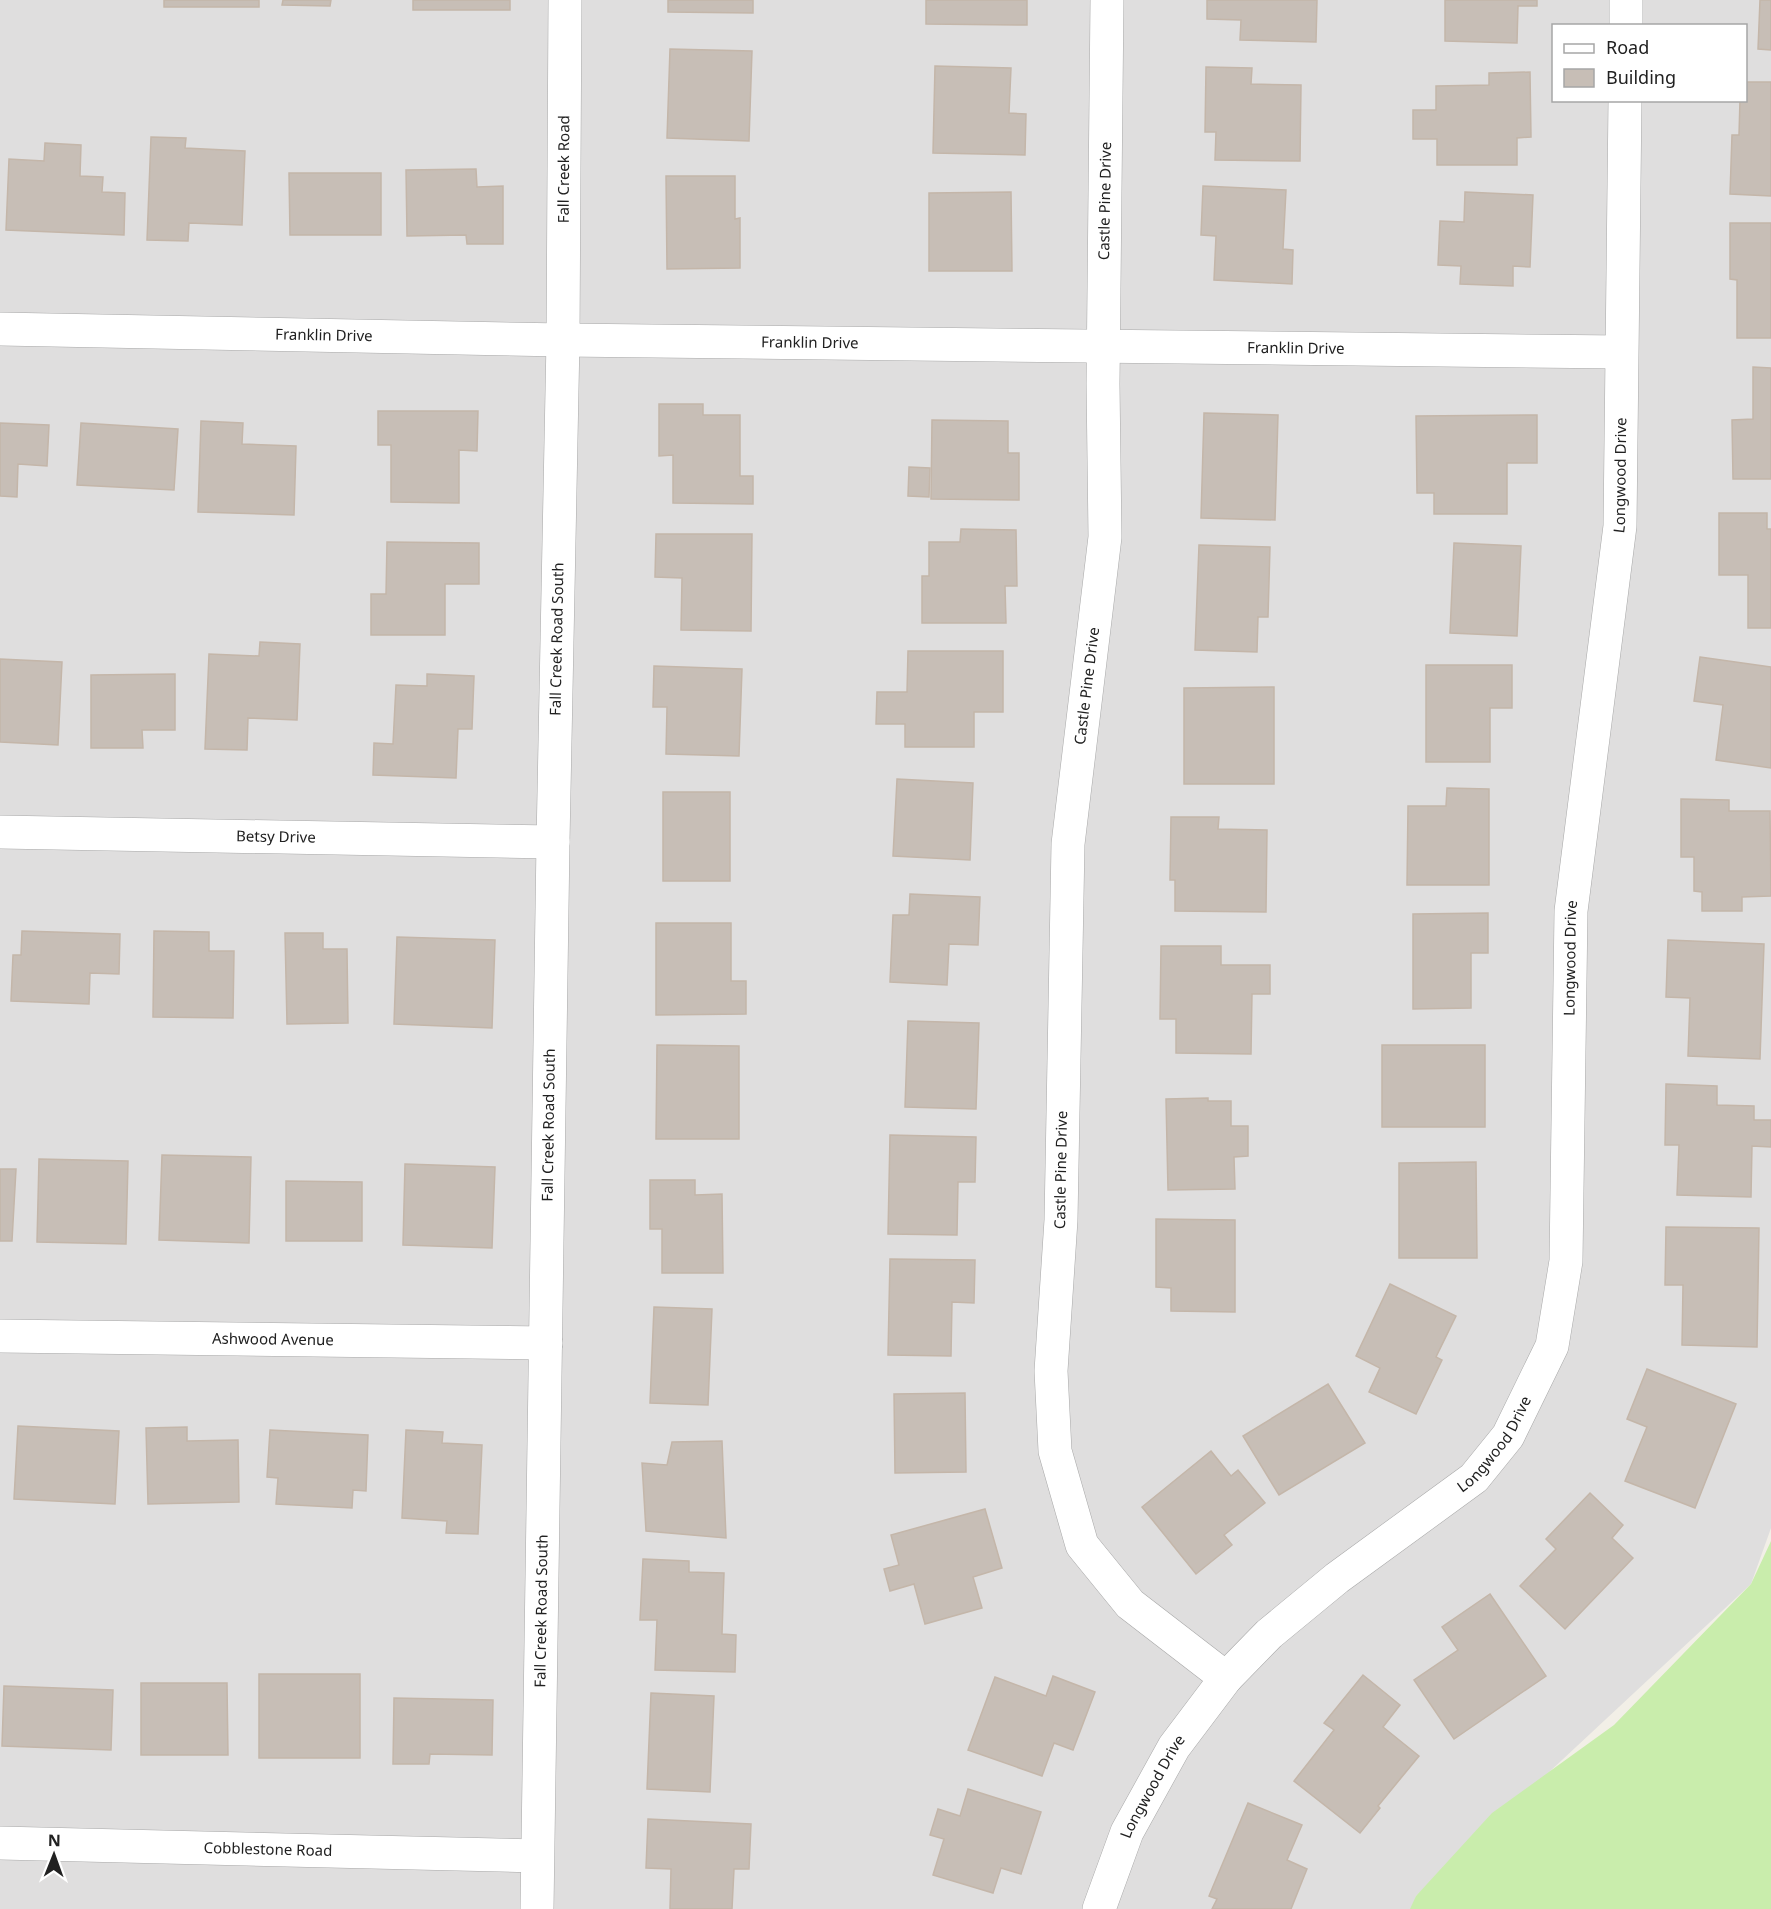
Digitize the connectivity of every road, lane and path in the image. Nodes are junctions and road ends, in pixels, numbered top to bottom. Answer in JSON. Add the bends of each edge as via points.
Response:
{"nodes":[{"id":1,"x":565,"y":0,"type":"edge"},
{"id":2,"x":1107,"y":0,"type":"edge"},
{"id":3,"x":1626,"y":0,"type":"edge"},
{"id":4,"x":1626,"y":24,"type":"edge"},
{"id":5,"x":1625,"y":102,"type":"edge"},
{"id":6,"x":0,"y":329,"type":"edge"},
{"id":7,"x":563,"y":340,"type":"junction"},
{"id":8,"x":1103,"y":348,"type":"junction"},
{"id":9,"x":1621,"y":352,"type":"junction"},
{"id":10,"x":0,"y":832,"type":"edge"},
{"id":11,"x":553,"y":842,"type":"junction"},
{"id":12,"x":0,"y":1336,"type":"edge"},
{"id":13,"x":546,"y":1343,"type":"junction"},
{"id":14,"x":1226,"y":1678,"type":"junction"},
{"id":15,"x":0,"y":1843,"type":"edge"},
{"id":16,"x":537,"y":1856,"type":"junction"},
{"id":17,"x":537,"y":1909,"type":"edge"},
{"id":18,"x":1099,"y":1909,"type":"edge"}],
"edges":[{"from":1,"to":7,"type":"street","name":"Fall Creek Road"},
{"from":2,"to":8,"type":"street","name":"Castle Pine Drive"},
{"from":3,"to":4,"type":"street"},
{"from":5,"to":9,"type":"street","name":"Longwood Drive"},
{"from":6,"to":7,"type":"street","name":"Franklin Drive"},
{"from":7,"to":8,"type":"street","name":"Franklin Drive"},
{"from":7,"to":11,"type":"street","name":"Fall Creek Road South"},
{"from":8,"to":9,"type":"street","name":"Franklin Drive"},
{"from":8,"to":14,"type":"street","name":"Castle Pine Drive","via":[[1105,537],[1068,844],[1061,1220],[1051,1371],[1055,1451],[1082,1545],[1130,1604]]},
{"from":9,"to":14,"type":"street","name":"Longwood Drive","via":[[1620,526],[1571,912],[1566,1261],[1552,1346],[1508,1436],[1474,1478],[1337,1578],[1269,1634]]},
{"from":10,"to":11,"type":"street","name":"Betsy Drive"},
{"from":11,"to":13,"type":"street","name":"Fall Creek Road South"},
{"from":12,"to":13,"type":"street","name":"Ashwood Avenue"},
{"from":13,"to":16,"type":"street","name":"Fall Creek Road South"},
{"from":14,"to":18,"type":"street","name":"Longwood Drive","via":[[1174,1747],[1132,1823]]},
{"from":15,"to":16,"type":"street","name":"Cobblestone Road"},
{"from":16,"to":17,"type":"street","name":"Fall Creek Road South"}]}
